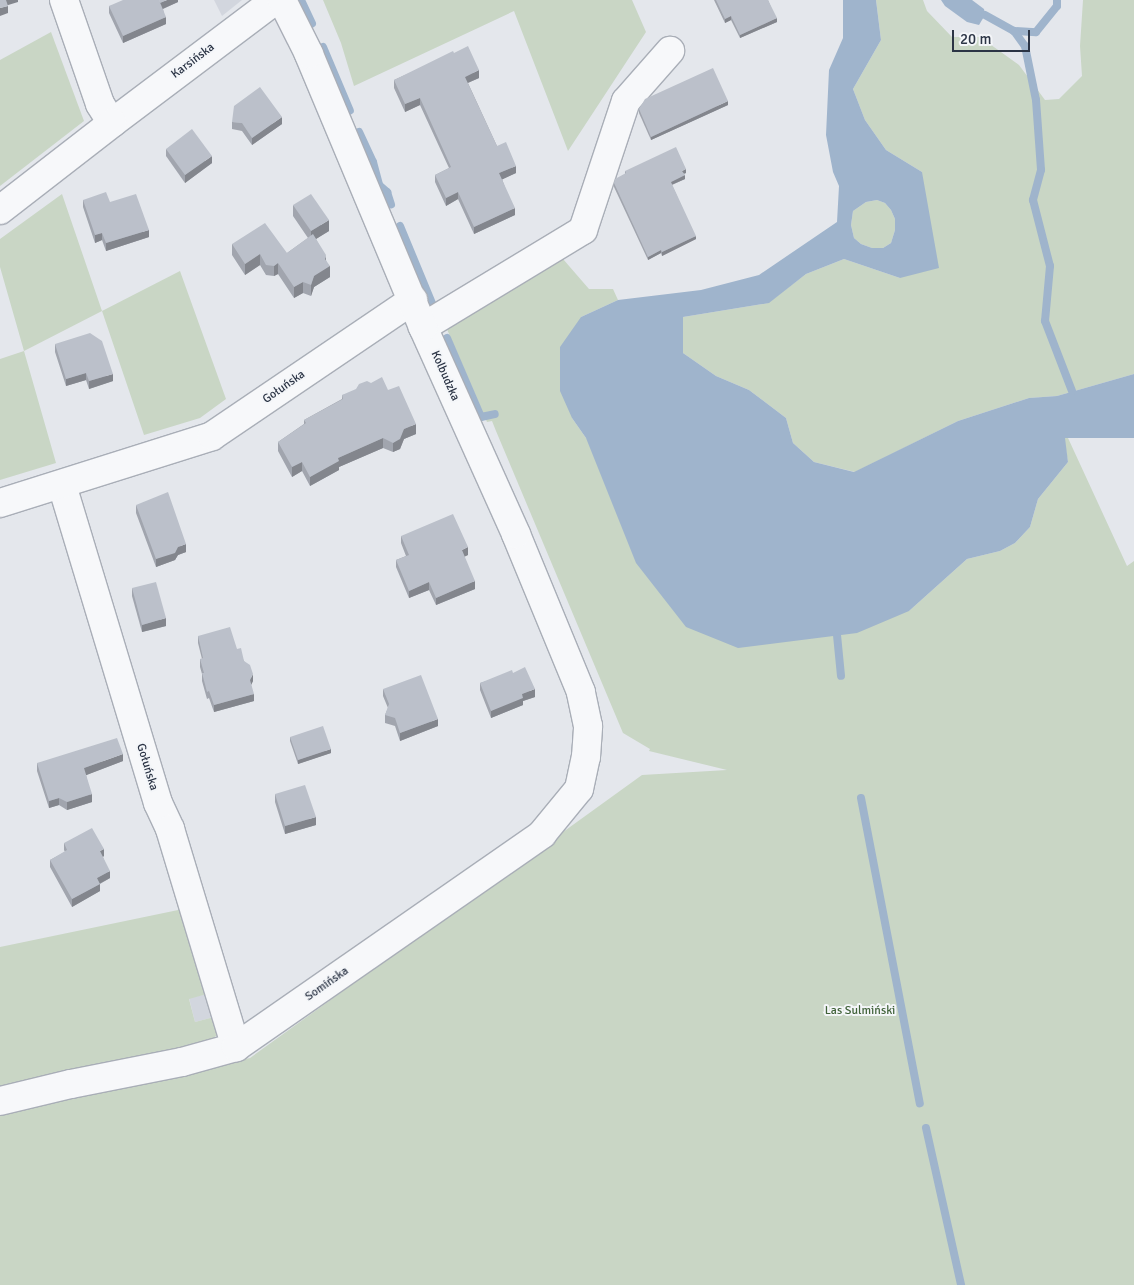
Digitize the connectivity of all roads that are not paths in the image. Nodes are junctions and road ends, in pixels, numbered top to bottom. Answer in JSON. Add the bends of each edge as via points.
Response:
{"nodes":[{"id":1,"x":64,"y":0,"type":"edge"},
{"id":2,"x":275,"y":0,"type":"edge"},
{"id":3,"x":282,"y":0,"type":"edge"},
{"id":4,"x":670,"y":51,"type":"dead end"},
{"id":5,"x":112,"y":123,"type":"junction"},
{"id":6,"x":0,"y":210,"type":"edge"},
{"id":7,"x":413,"y":300,"type":"junction"},
{"id":8,"x":423,"y":328,"type":"junction"},
{"id":9,"x":62,"y":485,"type":"junction"},
{"id":10,"x":0,"y":503,"type":"edge"},
{"id":11,"x":586,"y":757,"type":"joint"},
{"id":12,"x":236,"y":1048,"type":"junction"},
{"id":13,"x":0,"y":1101,"type":"edge"}],
"edges":[{"from":1,"to":5,"type":"street","via":[[100,104]]},
{"from":2,"to":5,"type":"street","name":"Karsińska"},
{"from":3,"to":7,"type":"street","name":"Kolbudzka","via":[[309,54]]},
{"from":4,"to":8,"type":"street","via":[[626,101],[583,230]]},
{"from":5,"to":6,"type":"street","name":"Karsińska"},
{"from":7,"to":8,"type":"street","name":"Kolbudzka"},
{"from":7,"to":9,"type":"street","name":"Gołuńska","via":[[212,436]]},
{"from":8,"to":11,"type":"street","name":"Kolbudzka","via":[[516,534],[581,692],[588,726]]},
{"from":9,"to":10,"type":"street","name":"Gołuńska"},
{"from":9,"to":12,"type":"street","name":"Gołuńska"},
{"from":11,"to":12,"type":"street","name":"Somińska","via":[[579,789],[542,834]]},
{"from":12,"to":13,"type":"street","name":"Somińska"}]}
